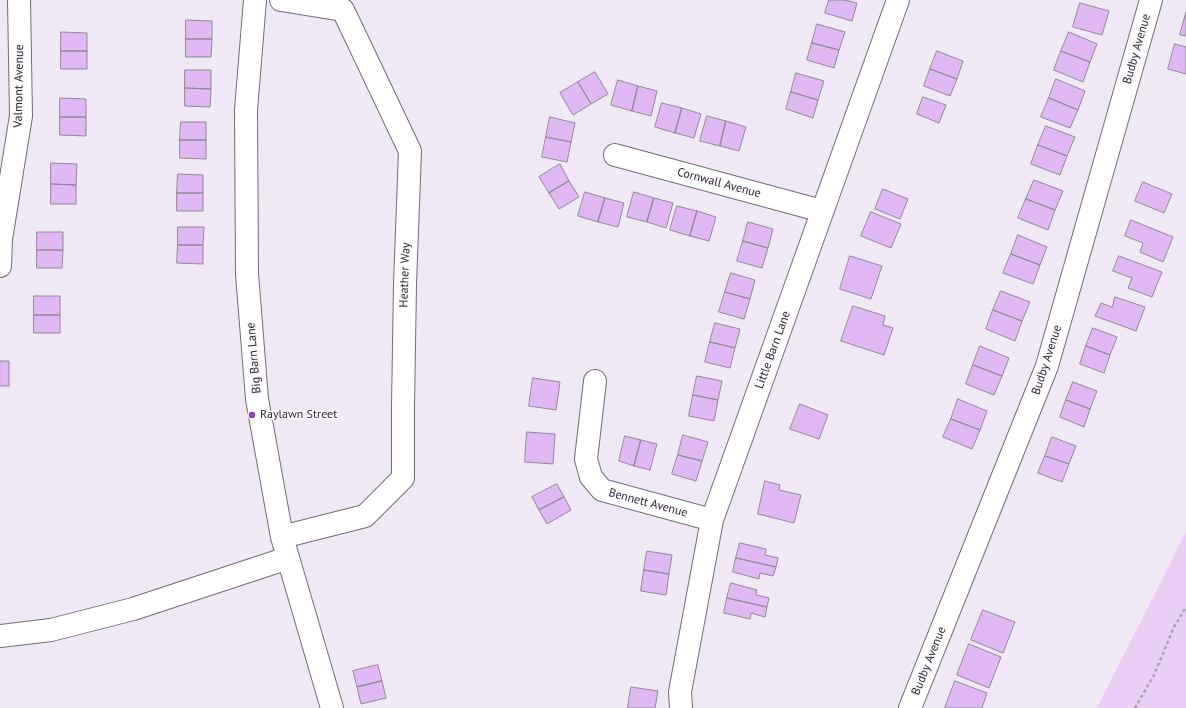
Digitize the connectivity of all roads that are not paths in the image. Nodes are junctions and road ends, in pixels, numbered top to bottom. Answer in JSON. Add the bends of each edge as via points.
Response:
{"nodes":[{"id":1,"x":19,"y":0,"type":"edge"},
{"id":2,"x":255,"y":0,"type":"edge"},
{"id":3,"x":281,"y":0,"type":"edge"},
{"id":4,"x":898,"y":0,"type":"edge"},
{"id":5,"x":1151,"y":0,"type":"edge"},
{"id":6,"x":615,"y":155,"type":"dead end"},
{"id":7,"x":822,"y":211,"type":"junction"},
{"id":8,"x":0,"y":266,"type":"edge"},
{"id":9,"x":595,"y":381,"type":"dead end"},
{"id":10,"x":712,"y":520,"type":"junction"},
{"id":11,"x":282,"y":537,"type":"junction"},
{"id":12,"x":288,"y":558,"type":"junction"},
{"id":13,"x":0,"y":636,"type":"edge"},
{"id":14,"x":332,"y":708,"type":"edge"},
{"id":15,"x":681,"y":708,"type":"edge"},
{"id":16,"x":910,"y":708,"type":"edge"}],
"edges":[{"from":1,"to":8,"type":"street","name":"Valmont Avenue","via":[[21,116],[1,239]]},
{"from":2,"to":11,"type":"street","name":"Big Barn Lane","via":[[246,110],[247,274],[257,399]]},
{"from":3,"to":11,"type":"street","name":"Heather Way","via":[[343,10],[410,151],[404,315],[403,478],[365,516]]},
{"from":4,"to":7,"type":"street","name":"Little Barn Lane"},
{"from":5,"to":16,"type":"street","name":"Budby Avenue","via":[[1047,366]]},
{"from":6,"to":7,"type":"street","name":"Cornwall Avenue"},
{"from":7,"to":10,"type":"street","name":"Little Barn Lane"},
{"from":9,"to":10,"type":"street","name":"Bennett Avenue","via":[[586,459],[590,477],[602,490]]},
{"from":10,"to":15,"type":"street","name":"Little Barn Lane","via":[[680,692]]},
{"from":11,"to":12,"type":"street","name":"Big Barn Lane"},
{"from":12,"to":13,"type":"street","via":[[133,609],[51,630]]},
{"from":12,"to":14,"type":"street","name":"Big Barn Lane"}]}
